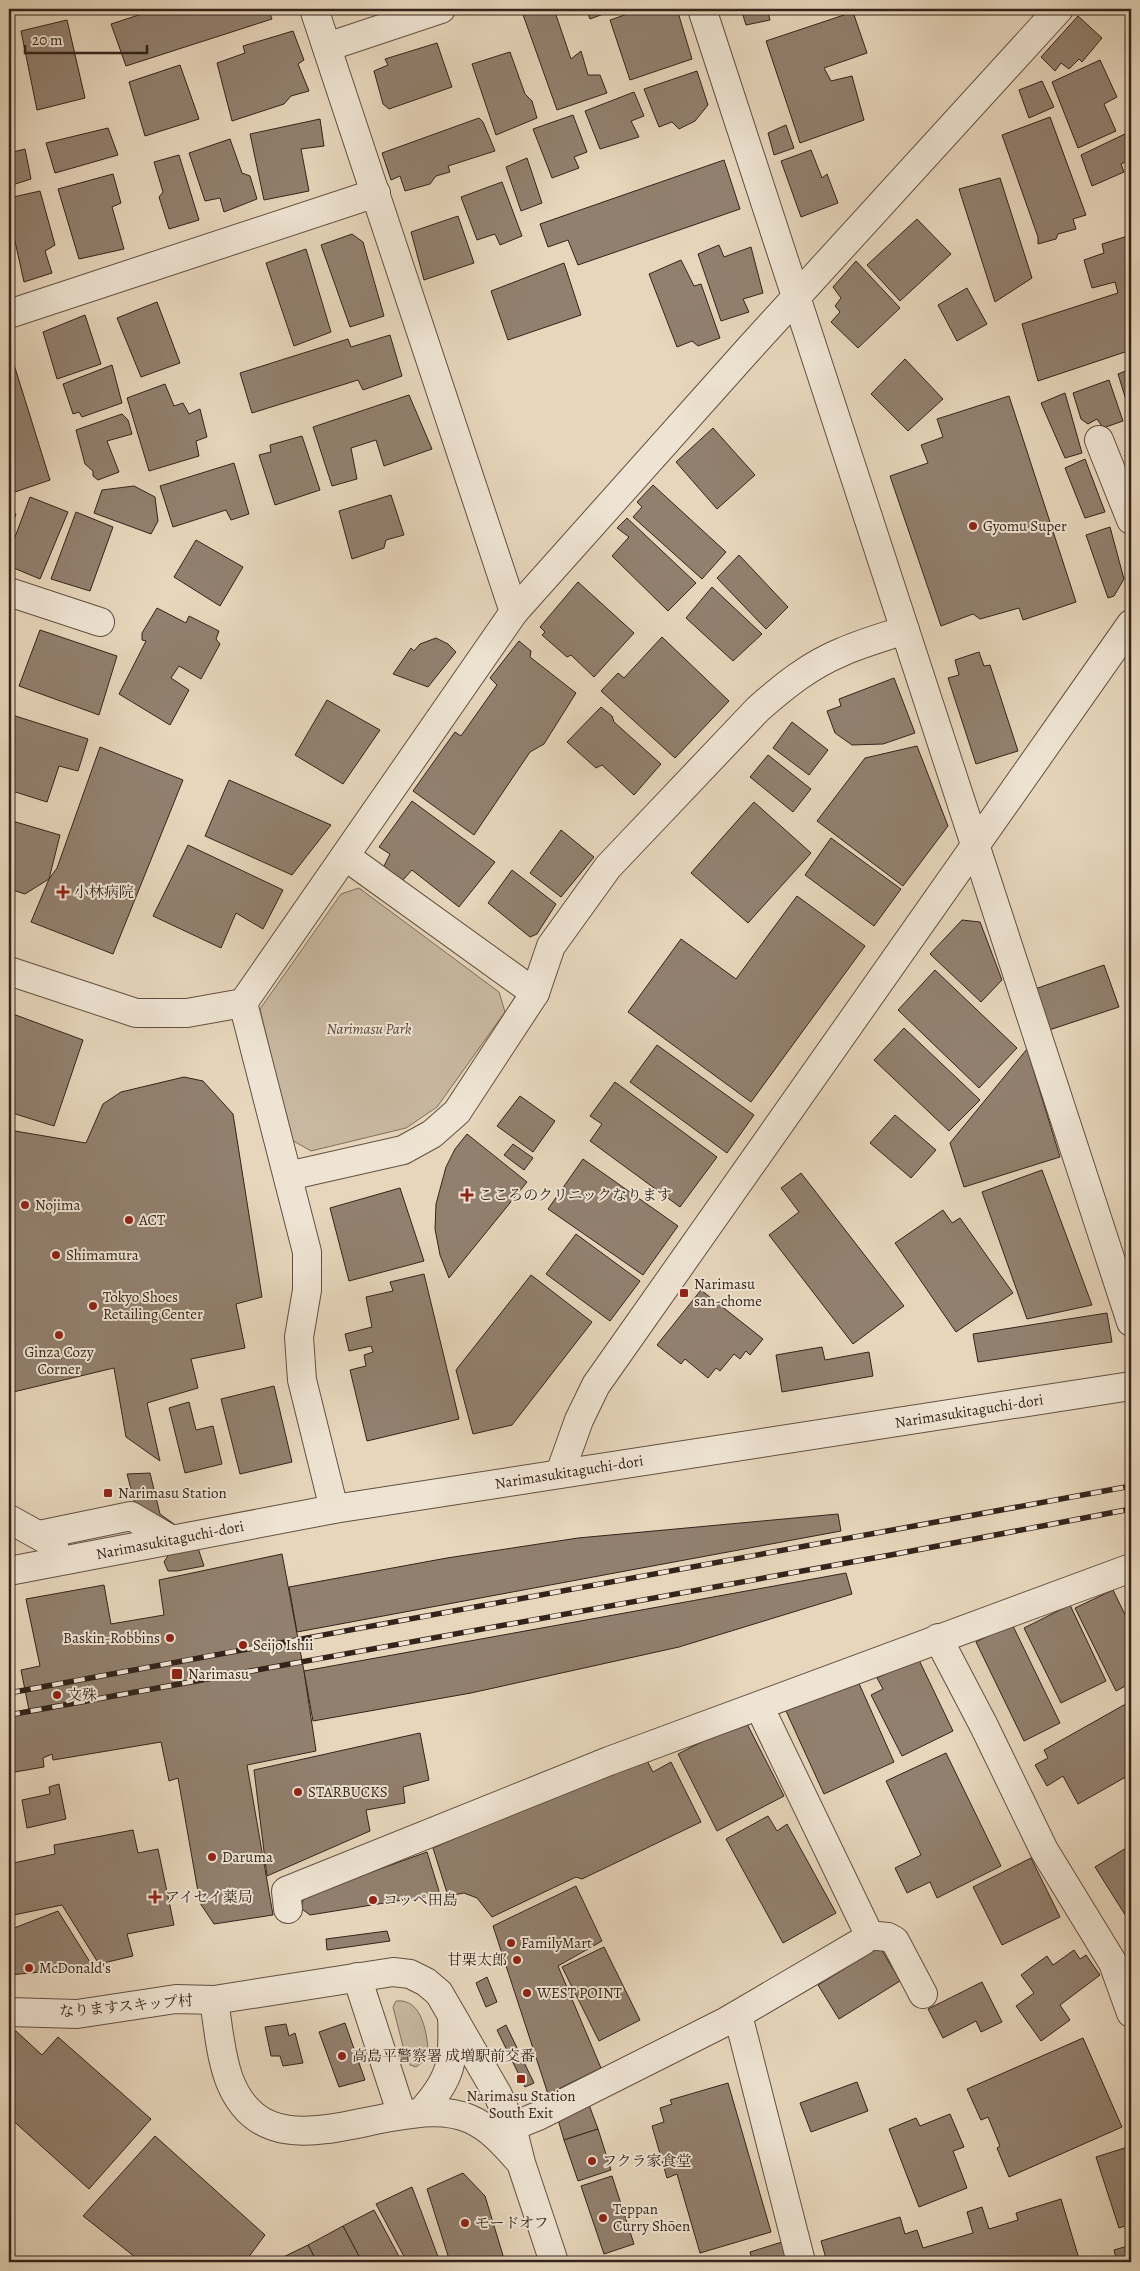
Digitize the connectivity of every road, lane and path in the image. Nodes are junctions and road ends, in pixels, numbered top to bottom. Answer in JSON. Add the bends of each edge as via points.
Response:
{"nodes":[{"id":1,"x":314,"y":9,"type":"edge"},
{"id":2,"x":441,"y":9,"type":"edge"},
{"id":3,"x":702,"y":9,"type":"edge"},
{"id":4,"x":1059,"y":9,"type":"edge"},
{"id":5,"x":327,"y":47,"type":"junction"},
{"id":6,"x":376,"y":193,"type":"junction"},
{"id":7,"x":797,"y":296,"type":"junction"},
{"id":8,"x":9,"y":314,"type":"edge"},
{"id":9,"x":1099,"y":440,"type":"dead end"},
{"id":10,"x":1131,"y":520,"type":"edge"},
{"id":11,"x":9,"y":592,"type":"edge"},
{"id":12,"x":514,"y":612,"type":"junction"},
{"id":13,"x":100,"y":622,"type":"dead end"},
{"id":14,"x":1131,"y":624,"type":"edge"},
{"id":15,"x":905,"y":630,"type":"junction"},
{"id":16,"x":975,"y":844,"type":"junction"},
{"id":17,"x":345,"y":856,"type":"junction"},
{"id":18,"x":9,"y":971,"type":"edge"},
{"id":19,"x":535,"y":994,"type":"junction"},
{"id":20,"x":243,"y":1003,"type":"junction"},
{"id":21,"x":288,"y":1176,"type":"junction"},
{"id":22,"x":1131,"y":1322,"type":"edge"},
{"id":23,"x":1131,"y":1386,"type":"edge"},
{"id":24,"x":560,"y":1473,"type":"junction"},
{"id":25,"x":334,"y":1509,"type":"junction"},
{"id":26,"x":9,"y":1519,"type":"edge"},
{"id":27,"x":39,"y":1535,"type":"junction"},
{"id":28,"x":170,"y":1539,"type":"junction"},
{"id":29,"x":80,"y":1557,"type":"junction"},
{"id":30,"x":1131,"y":1568,"type":"edge"},
{"id":31,"x":9,"y":1571,"type":"edge"},
{"id":32,"x":938,"y":1638,"type":"junction"},
{"id":33,"x":759,"y":1706,"type":"junction"},
{"id":34,"x":288,"y":1909,"type":"dead end"},
{"id":35,"x":867,"y":1935,"type":"junction"},
{"id":36,"x":357,"y":1977,"type":"junction"},
{"id":37,"x":923,"y":1994,"type":"dead end"},
{"id":38,"x":214,"y":2000,"type":"junction"},
{"id":39,"x":9,"y":2012,"type":"edge"},
{"id":40,"x":452,"y":2012,"type":"junction"},
{"id":41,"x":1131,"y":2013,"type":"edge"},
{"id":42,"x":738,"y":2015,"type":"junction"},
{"id":43,"x":411,"y":2114,"type":"junction"},
{"id":44,"x":503,"y":2130,"type":"junction"},
{"id":45,"x":554,"y":2262,"type":"edge"},
{"id":46,"x":801,"y":2262,"type":"edge"}],
"edges":[{"from":1,"to":5,"type":"street"},
{"from":2,"to":5,"type":"street"},
{"from":3,"to":7,"type":"street"},
{"from":4,"to":7,"type":"street"},
{"from":5,"to":6,"type":"street"},
{"from":6,"to":8,"type":"street"},
{"from":6,"to":12,"type":"street"},
{"from":7,"to":12,"type":"street"},
{"from":7,"to":15,"type":"street"},
{"from":9,"to":10,"type":"street"},
{"from":11,"to":13,"type":"street"},
{"from":12,"to":17,"type":"street"},
{"from":14,"to":16,"type":"street"},
{"from":15,"to":16,"type":"street"},
{"from":15,"to":19,"type":"street","via":[[842,652],[809,668],[758,709],[608,867],[551,946]]},
{"from":16,"to":22,"type":"street"},
{"from":16,"to":24,"type":"street","via":[[596,1384]]},
{"from":17,"to":19,"type":"street"},
{"from":17,"to":20,"type":"street"},
{"from":18,"to":20,"type":"street","via":[[136,1013],[187,1014]]},
{"from":19,"to":21,"type":"street","via":[[457,1112],[432,1134],[403,1150]]},
{"from":20,"to":21,"type":"street"},
{"from":21,"to":25,"type":"street","via":[[308,1264],[299,1337],[302,1380]]},
{"from":23,"to":24,"type":"street","name":"Narimasukitaguchi-dori"},
{"from":24,"to":25,"type":"street","name":"Narimasukitaguchi-dori"},
{"from":25,"to":28,"type":"street","name":"Narimasukitaguchi-dori"},
{"from":26,"to":27,"type":"street"},
{"from":27,"to":28,"type":"street","via":[[130,1516]]},
{"from":27,"to":29,"type":"street"},
{"from":28,"to":29,"type":"street","name":"Narimasukitaguchi-dori"},
{"from":29,"to":31,"type":"street","name":"Narimasukitaguchi-dori"},
{"from":30,"to":32,"type":"street"},
{"from":32,"to":33,"type":"street"},
{"from":32,"to":41,"type":"street","via":[[1044,1850],[1112,1963]]},
{"from":33,"to":34,"type":"street","via":[[609,1761],[286,1891]]},
{"from":33,"to":35,"type":"street"},
{"from":35,"to":37,"type":"street","via":[[888,1936],[895,1941]]},
{"from":35,"to":42,"type":"street","via":[[863,1941]]},
{"from":36,"to":38,"type":"street","name":"なりますスキップ村"},
{"from":36,"to":40,"type":"street","name":"なりますスキップ村","via":[[393,1972],[410,1974],[439,1993]]},
{"from":36,"to":43,"type":"street"},
{"from":38,"to":39,"type":"street","name":"なりますスキップ村","via":[[176,1999],[77,2014]]},
{"from":38,"to":43,"type":"street","via":[[229,2079],[242,2103],[268,2126],[311,2131]]},
{"from":40,"to":43,"type":"street","via":[[454,2048],[447,2077],[433,2098]]},
{"from":40,"to":44,"type":"street","name":"なりますスキップ村","via":[[498,2095]]},
{"from":42,"to":44,"type":"street"},
{"from":42,"to":46,"type":"street"},
{"from":43,"to":44,"type":"street","via":[[446,2113]]},
{"from":44,"to":45,"type":"street","via":[[521,2163]]}]}
